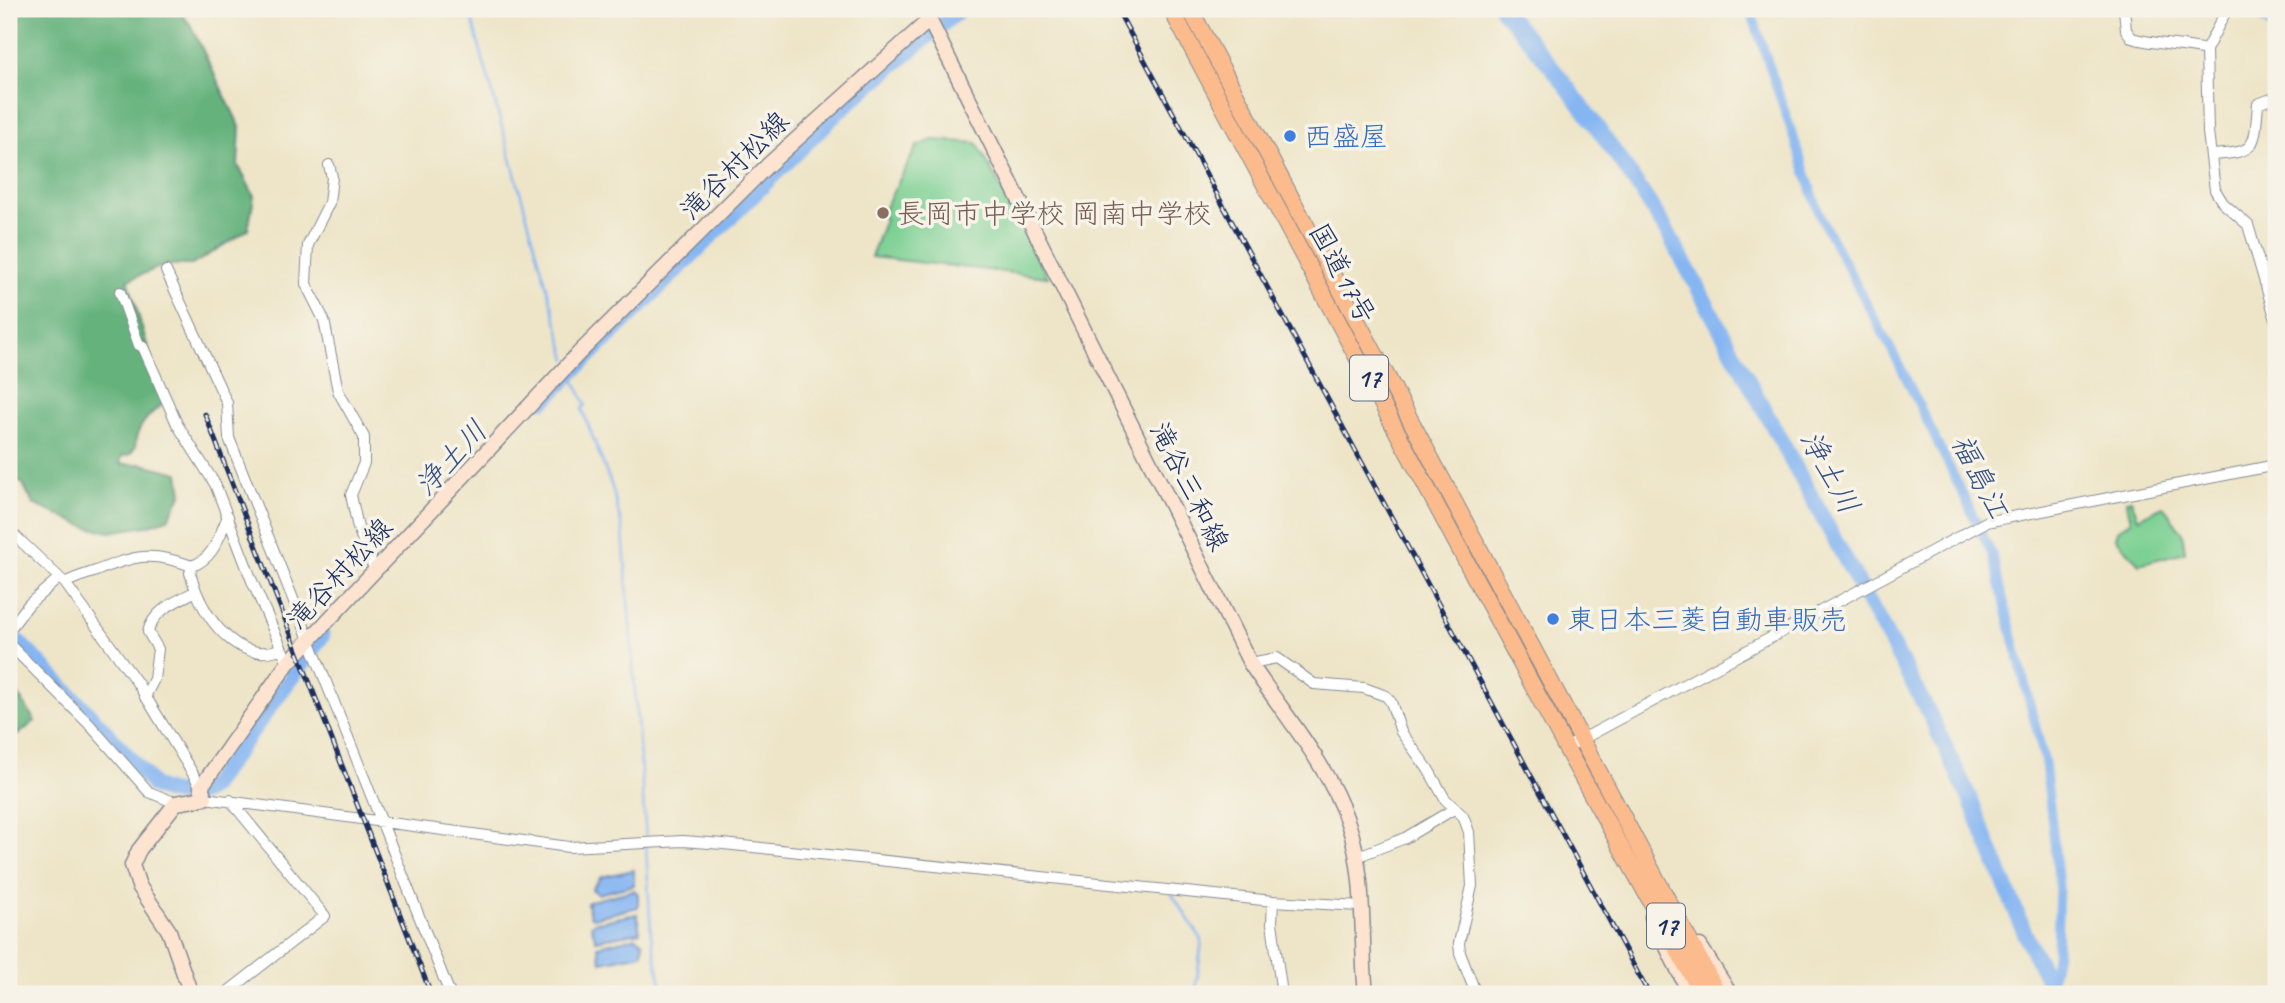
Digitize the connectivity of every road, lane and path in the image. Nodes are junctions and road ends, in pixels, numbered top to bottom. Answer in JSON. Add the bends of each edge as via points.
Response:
{"nodes":[{"id":1,"x":1171,"y":9,"type":"edge"},
{"id":2,"x":1190,"y":9,"type":"edge"},
{"id":3,"x":2124,"y":9,"type":"edge"},
{"id":4,"x":2227,"y":9,"type":"edge"},
{"id":5,"x":926,"y":15,"type":"edge"},
{"id":6,"x":2206,"y":50,"type":"junction"},
{"id":7,"x":2276,"y":97,"type":"edge"},
{"id":8,"x":2211,"y":155,"type":"junction"},
{"id":9,"x":329,"y":165,"type":"dead end"},
{"id":10,"x":166,"y":271,"type":"dead end"},
{"id":11,"x":120,"y":292,"type":"dead end"},
{"id":12,"x":2276,"y":320,"type":"edge"},
{"id":13,"x":2276,"y":465,"type":"edge"},
{"id":14,"x":228,"y":516,"type":"junction"},
{"id":15,"x":9,"y":530,"type":"edge"},
{"id":16,"x":192,"y":566,"type":"junction"},
{"id":17,"x":375,"y":571,"type":"junction"},
{"id":18,"x":62,"y":580,"type":"junction"},
{"id":19,"x":196,"y":591,"type":"junction"},
{"id":20,"x":9,"y":630,"type":"edge"},
{"id":21,"x":309,"y":640,"type":"junction"},
{"id":22,"x":9,"y":644,"type":"edge"},
{"id":23,"x":280,"y":649,"type":"junction"},
{"id":24,"x":288,"y":663,"type":"junction"},
{"id":25,"x":1250,"y":663,"type":"junction"},
{"id":26,"x":145,"y":697,"type":"junction"},
{"id":27,"x":1574,"y":743,"type":"junction"},
{"id":28,"x":203,"y":793,"type":"junction"},
{"id":29,"x":230,"y":800,"type":"junction"},
{"id":30,"x":176,"y":803,"type":"junction"},
{"id":31,"x":1454,"y":809,"type":"junction"},
{"id":32,"x":381,"y":821,"type":"junction"},
{"id":33,"x":1356,"y":857,"type":"junction"},
{"id":34,"x":1628,"y":859,"type":"junction"},
{"id":35,"x":1651,"y":868,"type":"junction"},
{"id":36,"x":1273,"y":901,"type":"junction"},
{"id":37,"x":1360,"y":906,"type":"junction"},
{"id":38,"x":191,"y":994,"type":"edge"},
{"id":39,"x":225,"y":994,"type":"edge"},
{"id":40,"x":450,"y":994,"type":"edge"},
{"id":41,"x":1282,"y":994,"type":"edge"},
{"id":42,"x":1366,"y":994,"type":"edge"},
{"id":43,"x":1476,"y":994,"type":"edge"},
{"id":44,"x":1690,"y":994,"type":"edge"},
{"id":45,"x":1702,"y":994,"type":"edge"},
{"id":46,"x":1718,"y":994,"type":"edge"},
{"id":47,"x":1730,"y":994,"type":"edge"}],
"edges":[{"from":1,"to":27,"type":"highway","name":"国道17号","number":"17"},
{"from":2,"to":27,"type":"highway","name":"国道17号","number":"17"},
{"from":3,"to":6,"type":"street","via":[[2126,30],[2132,37]]},
{"from":4,"to":6,"type":"street"},
{"from":5,"to":17,"type":"main road","name":"滝谷村松線","via":[[568,365]]},
{"from":5,"to":25,"type":"main road","name":"滝谷三和線"},
{"from":6,"to":8,"type":"street"},
{"from":7,"to":8,"type":"street","via":[[2258,104],[2253,144],[2247,150]]},
{"from":8,"to":12,"type":"street","via":[[2219,198],[2248,225]]},
{"from":9,"to":17,"type":"street","via":[[329,203],[308,245],[306,284],[324,320],[338,391],[363,437],[364,464],[351,495]]},
{"from":10,"to":21,"type":"street","via":[[227,403],[229,438]]},
{"from":11,"to":14,"type":"street","via":[[177,425],[204,464]]},
{"from":13,"to":27,"type":"street","via":[[1986,522]]},
{"from":14,"to":16,"type":"street","via":[[208,558]]},
{"from":14,"to":23,"type":"street"},
{"from":15,"to":18,"type":"street"},
{"from":16,"to":18,"type":"street","via":[[144,555]]},
{"from":16,"to":19,"type":"street"},
{"from":17,"to":21,"type":"main road","name":"滝谷村松線"},
{"from":18,"to":20,"type":"street","via":[[29,604]]},
{"from":18,"to":26,"type":"street"},
{"from":19,"to":23,"type":"street","via":[[209,619],[229,638],[257,651]]},
{"from":19,"to":26,"type":"street","via":[[165,608],[150,624],[150,641],[158,649],[154,679]]},
{"from":21,"to":24,"type":"main road","name":"滝谷村松線"},
{"from":21,"to":32,"type":"street"},
{"from":22,"to":30,"type":"street","via":[[83,717],[149,792]]},
{"from":23,"to":24,"type":"street"},
{"from":24,"to":28,"type":"main road","name":"滝谷村松線"},
{"from":25,"to":31,"type":"street","via":[[1277,658],[1314,684],[1364,688],[1386,696],[1401,732]]},
{"from":25,"to":33,"type":"main road","name":"滝谷三和線","via":[[1330,784],[1348,824]]},
{"from":26,"to":28,"type":"street"},
{"from":27,"to":34,"type":"highway","number":"17"},
{"from":27,"to":35,"type":"highway","number":"17"},
{"from":28,"to":29,"type":"street"},
{"from":28,"to":30,"type":"main road"},
{"from":29,"to":32,"type":"street"},
{"from":29,"to":39,"type":"street","via":[[325,916]]},
{"from":30,"to":38,"type":"main road","via":[[132,865],[139,886],[169,931]]},
{"from":31,"to":33,"type":"street","via":[[1405,838]]},
{"from":31,"to":43,"type":"street","via":[[1463,816],[1469,832],[1471,893],[1459,943]]},
{"from":32,"to":36,"type":"street","via":[[569,847],[669,841],[723,844]]},
{"from":32,"to":40,"type":"street"},
{"from":33,"to":37,"type":"main road","name":"滝谷三和線"},
{"from":34,"to":44,"type":"main road"},
{"from":34,"to":45,"type":"highway","number":"17"},
{"from":35,"to":46,"type":"highway","number":"17"},
{"from":35,"to":47,"type":"main road"},
{"from":36,"to":37,"type":"street"},
{"from":36,"to":41,"type":"street"},
{"from":37,"to":42,"type":"main road","name":"滝谷三和線"}]}
